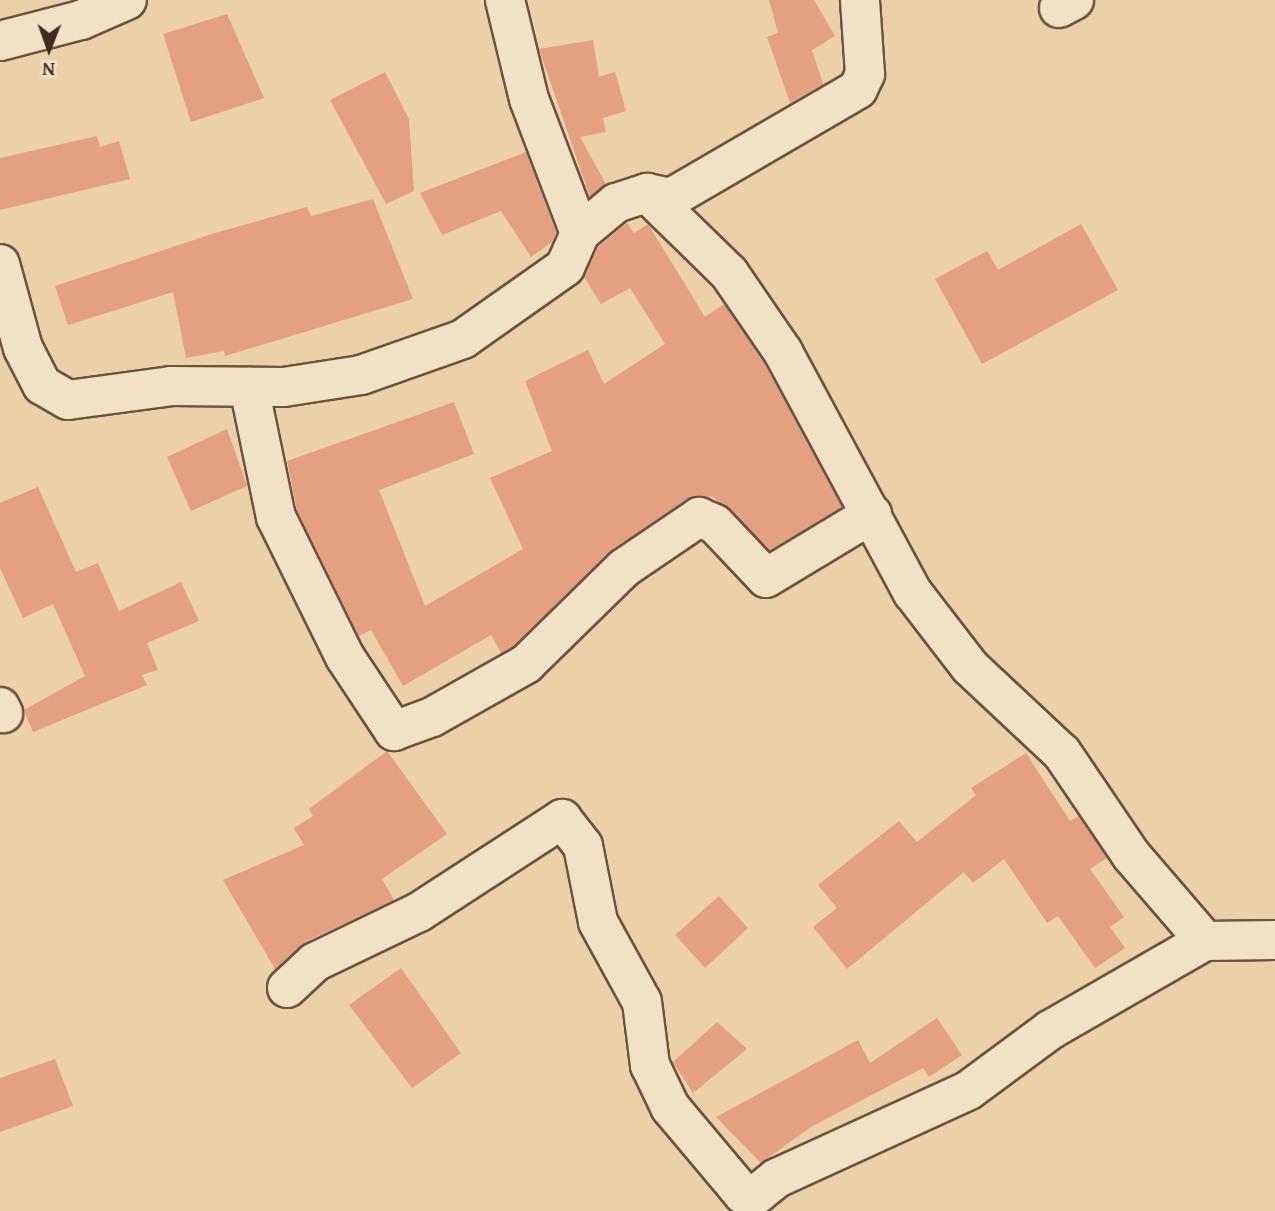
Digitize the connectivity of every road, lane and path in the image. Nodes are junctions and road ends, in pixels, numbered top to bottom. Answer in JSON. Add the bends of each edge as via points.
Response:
{"nodes":[{"id":1,"x":127,"y":0,"type":"edge"},
{"id":2,"x":505,"y":0,"type":"edge"},
{"id":3,"x":860,"y":0,"type":"edge"},
{"id":4,"x":0,"y":41,"type":"edge"},
{"id":5,"x":647,"y":193,"type":"junction"},
{"id":6,"x":580,"y":233,"type":"junction"},
{"id":7,"x":0,"y":264,"type":"edge"},
{"id":8,"x":249,"y":387,"type":"junction"},
{"id":9,"x":872,"y":514,"type":"junction"},
{"id":10,"x":1275,"y":940,"type":"edge"},
{"id":11,"x":1205,"y":941,"type":"junction"},
{"id":12,"x":287,"y":988,"type":"dead end"}],
"edges":[{"from":1,"to":4,"type":"street","via":[[81,20]]},
{"from":2,"to":6,"type":"street","via":[[529,99]]},
{"from":3,"to":5,"type":"street","via":[[865,74],[859,89],[671,198]]},
{"from":5,"to":6,"type":"street","via":[[616,203]]},
{"from":5,"to":9,"type":"street","via":[[737,284],[796,374]]},
{"from":6,"to":8,"type":"street","via":[[565,267],[463,338],[361,375]]},
{"from":7,"to":8,"type":"street","via":[[23,348],[42,385],[68,400],[171,386]]},
{"from":8,"to":9,"type":"street","via":[[276,517],[345,657],[394,731],[432,717],[526,664],[624,568],[699,517],[715,524],[766,578]]},
{"from":9,"to":11,"type":"street","via":[[913,593],[970,667],[1062,753],[1131,855]]},
{"from":10,"to":11,"type":"street"},
{"from":11,"to":12,"type":"street","via":[[1050,1030],[969,1090],[777,1178],[757,1194],[743,1194],[670,1107],[650,1065],[642,1002],[598,922],[583,846],[562,819],[419,912],[315,962]]}]}
